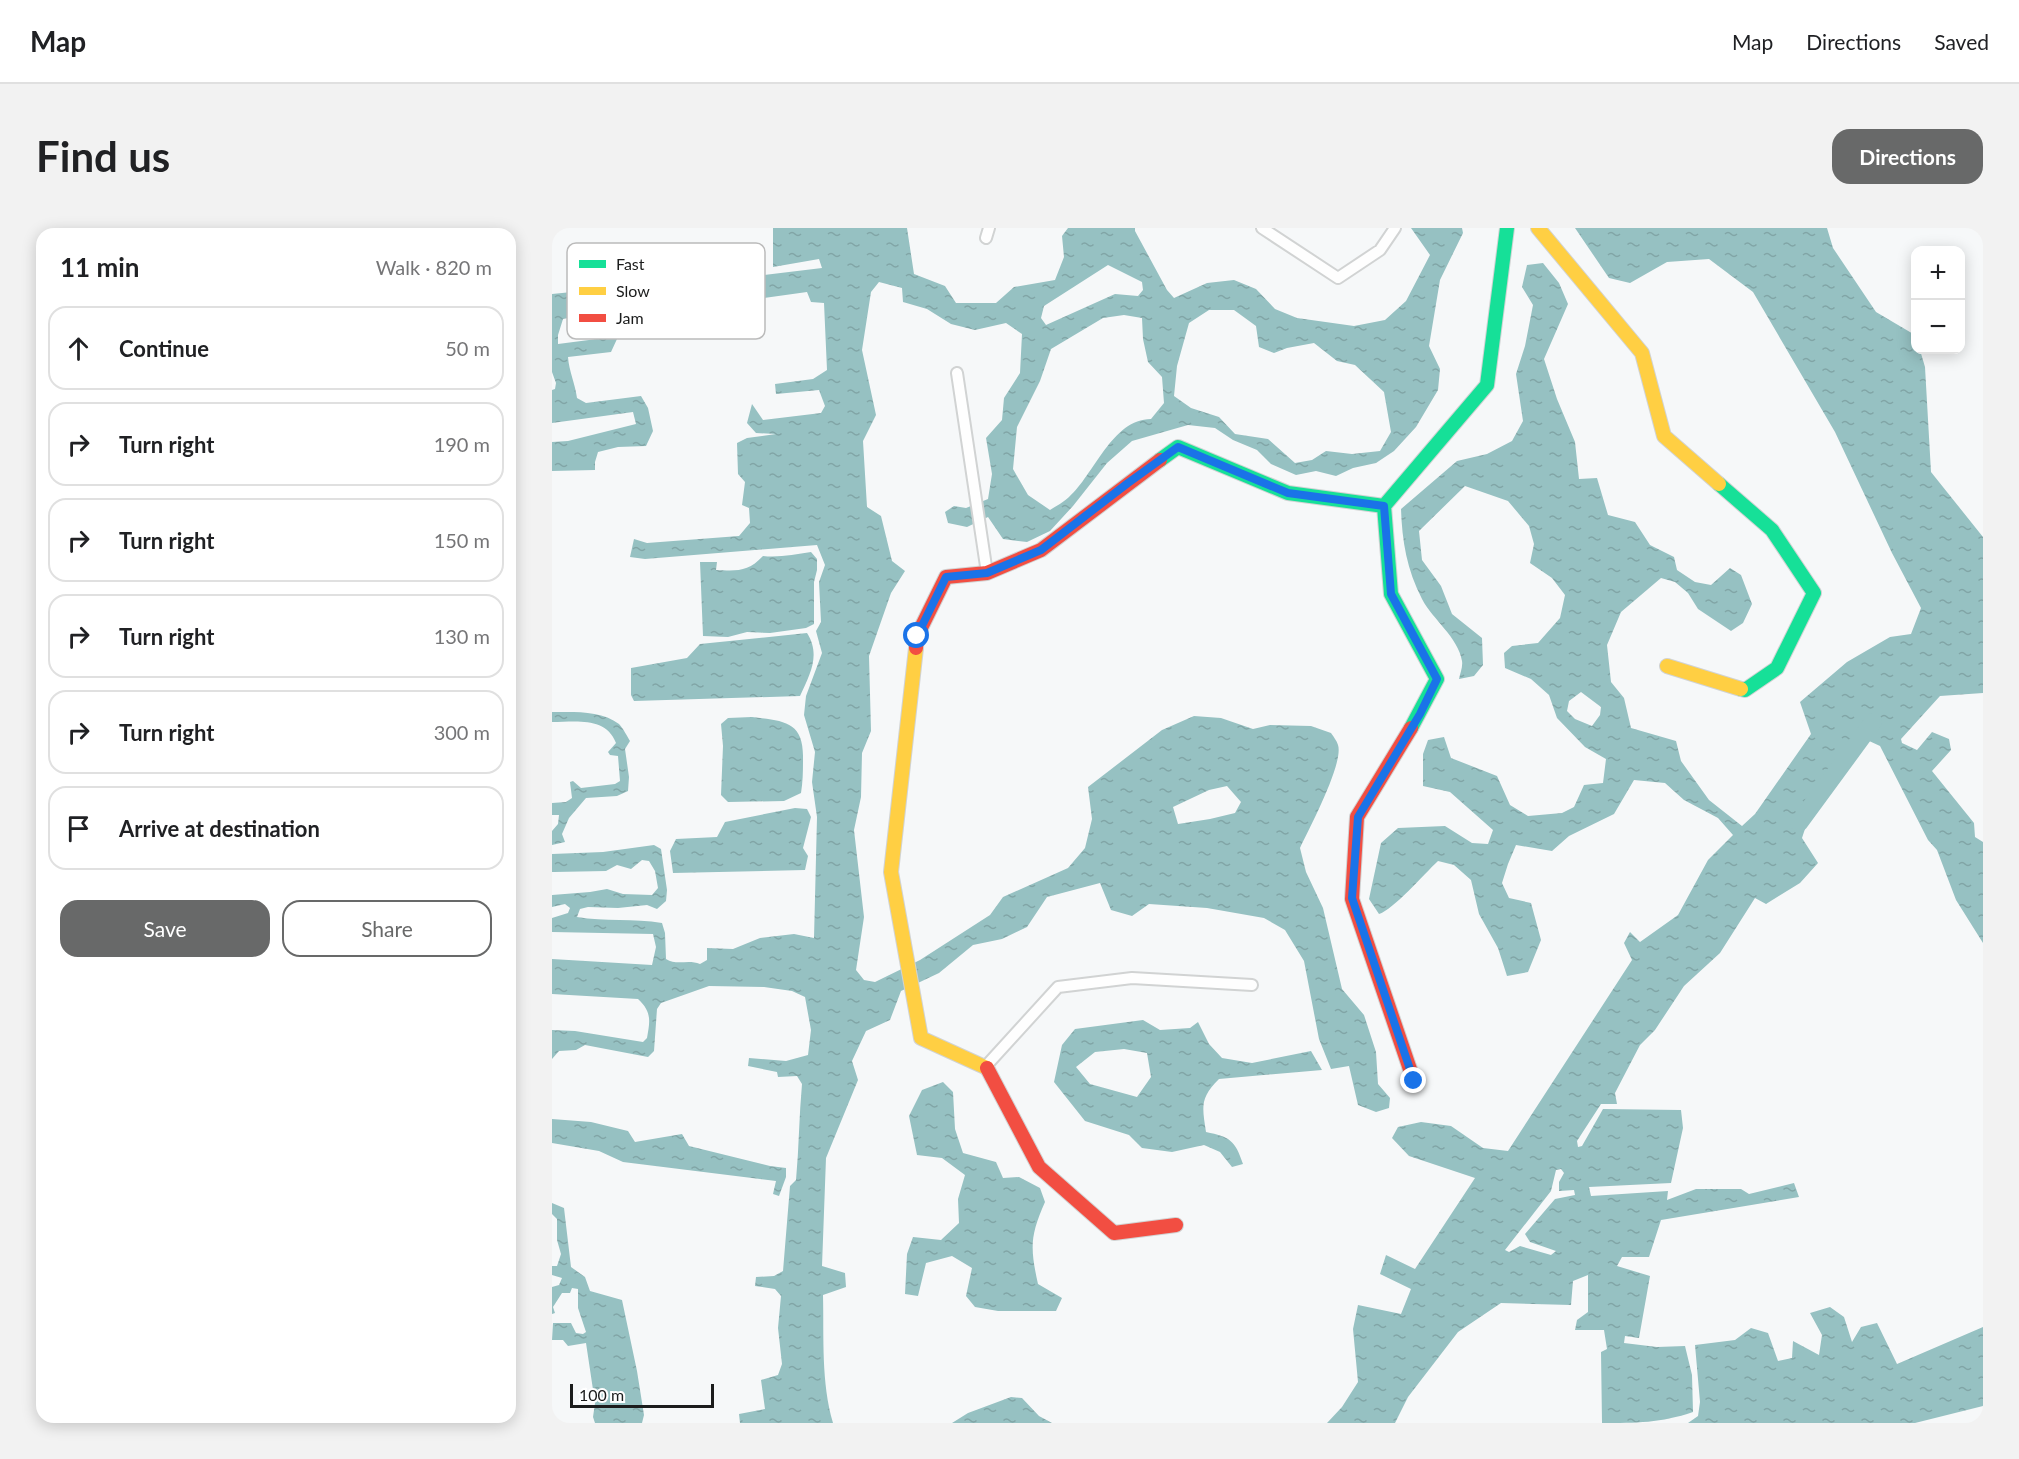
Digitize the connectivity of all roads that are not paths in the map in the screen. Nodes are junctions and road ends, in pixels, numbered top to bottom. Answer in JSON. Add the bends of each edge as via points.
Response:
{"nodes":[{"id":1,"x":1262,"y":228,"type":"edge"},
{"id":2,"x":1395,"y":228,"type":"edge"},
{"id":3,"x":1507,"y":228,"type":"edge"},
{"id":4,"x":1538,"y":228,"type":"edge"},
{"id":5,"x":957,"y":373,"type":"dead end"},
{"id":6,"x":1384,"y":506,"type":"junction"},
{"id":7,"x":987,"y":573,"type":"junction"},
{"id":8,"x":1667,"y":666,"type":"dead end"},
{"id":9,"x":1252,"y":985,"type":"dead end"},
{"id":10,"x":986,"y":1066,"type":"junction"},
{"id":11,"x":1414,"y":1081,"type":"dead end"},
{"id":12,"x":1176,"y":1225,"type":"dead end"}],
"edges":[{"from":1,"to":2,"type":"street","via":[[1338,278],[1380,250]]},
{"from":3,"to":6,"type":"street","via":[[1487,385]]},
{"from":4,"to":8,"type":"street","via":[[1642,353],[1664,436],[1772,530],[1814,593],[1777,669],[1745,690]]},
{"from":5,"to":7,"type":"street"},
{"from":6,"to":7,"type":"street","via":[[1288,493],[1178,447],[1041,550]]},
{"from":6,"to":11,"type":"street","via":[[1391,594],[1437,679],[1358,817],[1352,898]]},
{"from":7,"to":10,"type":"street","via":[[946,577],[917,636],[891,872],[921,1038]]},
{"from":9,"to":10,"type":"street","via":[[1132,978],[1059,987]]},
{"from":10,"to":12,"type":"street","via":[[1039,1167],[1114,1233]]}]}
